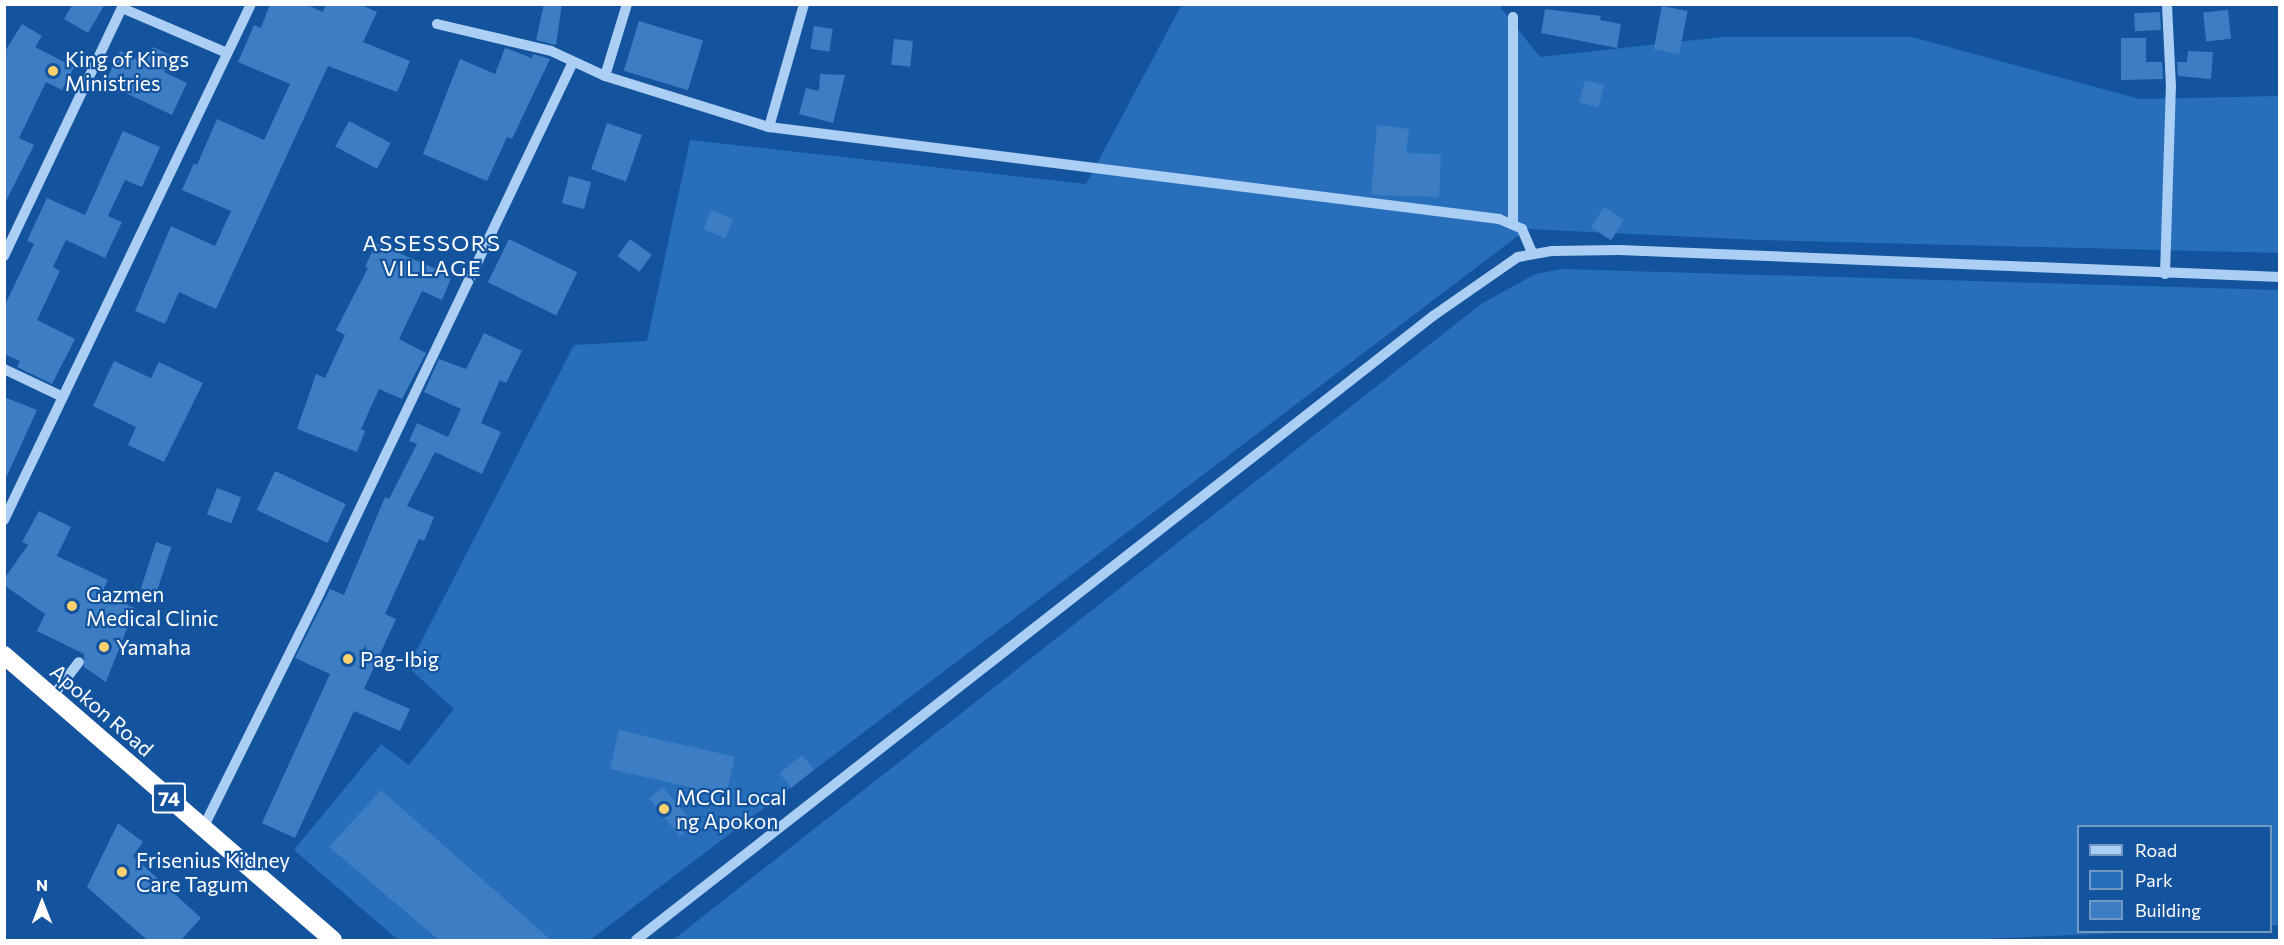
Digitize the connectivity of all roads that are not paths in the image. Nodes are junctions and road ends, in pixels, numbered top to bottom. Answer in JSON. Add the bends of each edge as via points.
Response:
{"nodes":[{"id":1,"x":251,"y":4,"type":"edge"},
{"id":2,"x":627,"y":4,"type":"edge"},
{"id":3,"x":804,"y":4,"type":"edge"},
{"id":4,"x":2167,"y":4,"type":"edge"},
{"id":5,"x":1513,"y":17,"type":"dead end"},
{"id":6,"x":437,"y":24,"type":"dead end"},
{"id":7,"x":228,"y":54,"type":"junction"},
{"id":8,"x":573,"y":62,"type":"junction"},
{"id":9,"x":605,"y":76,"type":"junction"},
{"id":10,"x":769,"y":127,"type":"junction"},
{"id":11,"x":1513,"y":222,"type":"junction"},
{"id":12,"x":1532,"y":253,"type":"junction"},
{"id":13,"x":4,"y":256,"type":"edge"},
{"id":14,"x":2165,"y":274,"type":"junction"},
{"id":15,"x":2280,"y":277,"type":"edge"},
{"id":16,"x":4,"y":369,"type":"edge"},
{"id":17,"x":63,"y":398,"type":"junction"},
{"id":18,"x":4,"y":520,"type":"edge"},
{"id":19,"x":4,"y":655,"type":"edge"},
{"id":20,"x":79,"y":662,"type":"dead end"},
{"id":21,"x":52,"y":697,"type":"junction"},
{"id":22,"x":203,"y":828,"type":"junction"},
{"id":23,"x":333,"y":940,"type":"edge"},
{"id":24,"x":636,"y":940,"type":"edge"}],
"edges":[{"from":1,"to":7,"type":"street"},
{"from":2,"to":9,"type":"street"},
{"from":3,"to":10,"type":"street"},
{"from":4,"to":14,"type":"street","via":[[2171,87]]},
{"from":5,"to":11,"type":"street"},
{"from":6,"to":8,"type":"street","via":[[550,51]]},
{"from":7,"to":13,"type":"street","via":[[122,8]]},
{"from":7,"to":17,"type":"street"},
{"from":8,"to":9,"type":"street"},
{"from":8,"to":22,"type":"street"},
{"from":9,"to":10,"type":"street"},
{"from":10,"to":11,"type":"street"},
{"from":11,"to":12,"type":"street","via":[[1528,237]]},
{"from":12,"to":14,"type":"street","via":[[1619,250]]},
{"from":12,"to":24,"type":"street","via":[[1507,263],[1442,310]]},
{"from":14,"to":15,"type":"street"},
{"from":16,"to":17,"type":"street"},
{"from":17,"to":18,"type":"street"},
{"from":19,"to":21,"type":"highway","name":"Apokon Road","number":"74"},
{"from":20,"to":21,"type":"street"},
{"from":21,"to":22,"type":"highway","name":"Apokon Road","number":"74"},
{"from":22,"to":23,"type":"highway","name":"Apokon Road","number":"74"}]}
